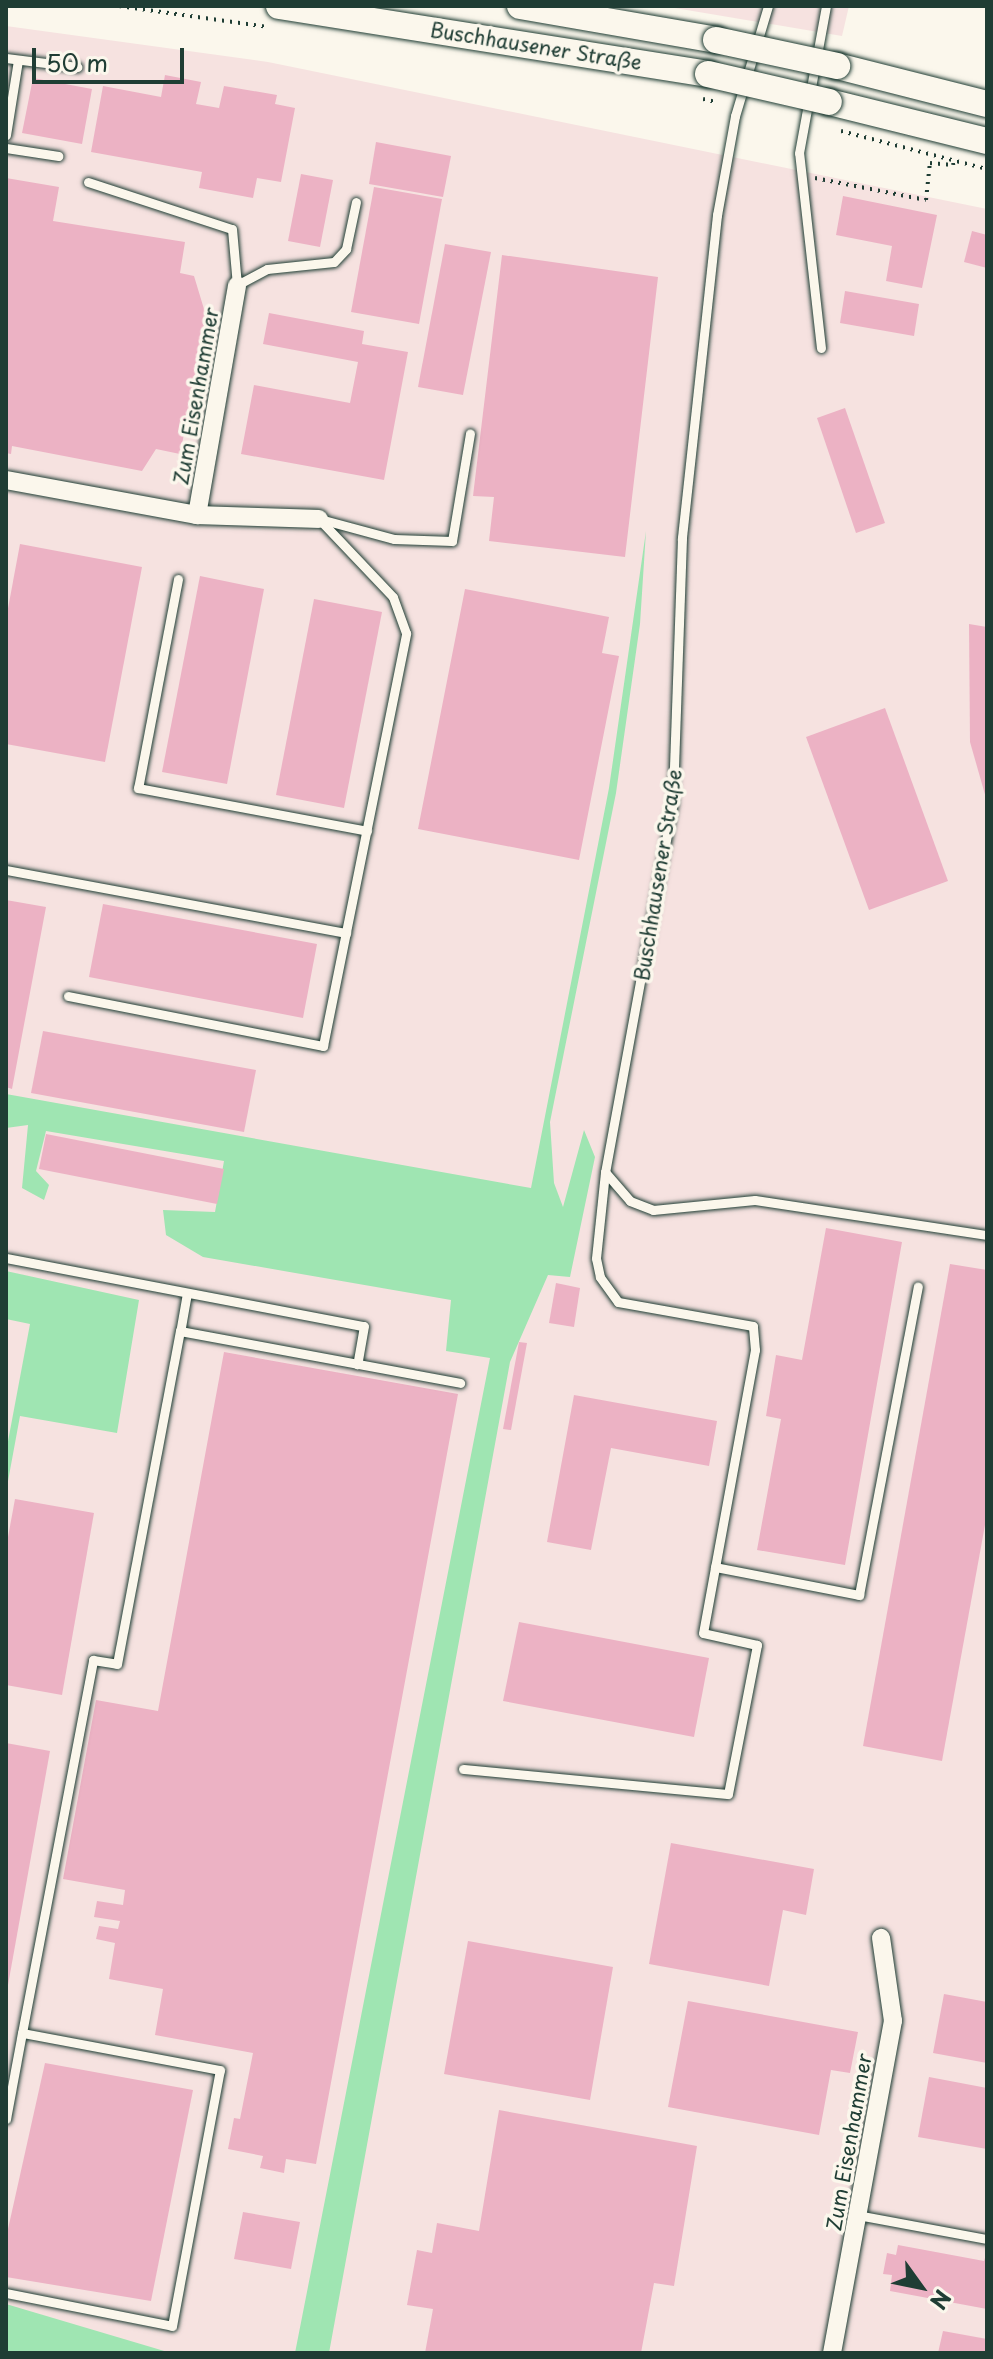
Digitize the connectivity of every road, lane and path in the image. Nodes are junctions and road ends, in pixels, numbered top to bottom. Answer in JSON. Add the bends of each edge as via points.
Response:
{"nodes":[{"id":1,"x":279,"y":6,"type":"edge"},
{"id":2,"x":520,"y":6,"type":"edge"},
{"id":3,"x":768,"y":6,"type":"edge"},
{"id":4,"x":826,"y":6,"type":"edge"},
{"id":5,"x":6,"y":58,"type":"edge"},
{"id":6,"x":18,"y":60,"type":"junction"},
{"id":7,"x":77,"y":67,"type":"dead end"},
{"id":8,"x":987,"y":104,"type":"edge"},
{"id":9,"x":838,"y":130,"type":"dead end"},
{"id":10,"x":6,"y":135,"type":"edge"},
{"id":11,"x":987,"y":141,"type":"edge"},
{"id":12,"x":6,"y":148,"type":"edge"},
{"id":13,"x":58,"y":156,"type":"dead end"},
{"id":14,"x":954,"y":161,"type":"junction"},
{"id":15,"x":987,"y":169,"type":"edge"},
{"id":16,"x":799,"y":175,"type":"junction"},
{"id":17,"x":88,"y":182,"type":"dead end"},
{"id":18,"x":356,"y":202,"type":"dead end"},
{"id":19,"x":237,"y":285,"type":"junction"},
{"id":20,"x":821,"y":348,"type":"dead end"},
{"id":21,"x":470,"y":433,"type":"dead end"},
{"id":22,"x":6,"y":480,"type":"edge"},
{"id":23,"x":197,"y":515,"type":"junction"},
{"id":24,"x":319,"y":519,"type":"junction"},
{"id":25,"x":178,"y":579,"type":"dead end"},
{"id":26,"x":367,"y":831,"type":"junction"},
{"id":27,"x":6,"y":870,"type":"edge"},
{"id":28,"x":346,"y":933,"type":"junction"},
{"id":29,"x":68,"y":996,"type":"dead end"},
{"id":30,"x":605,"y":1172,"type":"junction"},
{"id":31,"x":987,"y":1235,"type":"edge"},
{"id":32,"x":6,"y":1258,"type":"edge"},
{"id":33,"x":918,"y":1287,"type":"dead end"},
{"id":34,"x":187,"y":1293,"type":"junction"},
{"id":35,"x":180,"y":1331,"type":"junction"},
{"id":36,"x":357,"y":1364,"type":"junction"},
{"id":37,"x":460,"y":1383,"type":"dead end"},
{"id":38,"x":715,"y":1567,"type":"junction"},
{"id":39,"x":463,"y":1769,"type":"dead end"},
{"id":40,"x":881,"y":1938,"type":"dead end"},
{"id":41,"x":22,"y":2033,"type":"junction"},
{"id":42,"x":6,"y":2119,"type":"edge"},
{"id":43,"x":857,"y":2215,"type":"junction"},
{"id":44,"x":987,"y":2239,"type":"edge"},
{"id":45,"x":6,"y":2293,"type":"edge"},
{"id":46,"x":832,"y":2353,"type":"edge"}],
"edges":[{"from":1,"to":11,"type":"main road","name":"Buschhausener Straße","bridge":true,"via":[[708,74]]},
{"from":2,"to":8,"type":"main road","name":"Buschhausener Straße","bridge":true,"via":[[716,40]]},
{"from":3,"to":30,"type":"lane","name":"Buschhausener Straße","via":[[735,116],[717,215],[682,538],[673,802]]},
{"from":4,"to":16,"type":"lane","via":[[800,130]]},
{"from":5,"to":6,"type":"lane"},
{"from":6,"to":7,"type":"lane"},
{"from":6,"to":10,"type":"lane"},
{"from":9,"to":14,"type":"path"},
{"from":12,"to":13,"type":"lane"},
{"from":14,"to":15,"type":"path"},
{"from":14,"to":16,"type":"path","via":[[930,163],[926,200]]},
{"from":16,"to":20,"type":"lane"},
{"from":17,"to":19,"type":"lane","via":[[232,229]]},
{"from":18,"to":19,"type":"lane","via":[[346,249],[334,262],[267,269]]},
{"from":19,"to":23,"type":"street","name":"Zum Eisenhammer"},
{"from":21,"to":24,"type":"lane","via":[[452,541],[394,539]]},
{"from":22,"to":23,"type":"street","name":"Zum Eisenhammer"},
{"from":23,"to":24,"type":"street","name":"Zum Eisenhammer"},
{"from":24,"to":26,"type":"lane","via":[[393,597],[406,633]]},
{"from":25,"to":26,"type":"lane","via":[[138,788]]},
{"from":26,"to":28,"type":"lane"},
{"from":27,"to":28,"type":"lane"},
{"from":28,"to":29,"type":"lane","via":[[323,1046]]},
{"from":30,"to":31,"type":"lane","via":[[630,1201],[653,1210],[755,1200]]},
{"from":30,"to":38,"type":"lane","name":"Buschhausener Straße","via":[[596,1258],[600,1277],[618,1302],[753,1326],[755,1350]]},
{"from":32,"to":34,"type":"lane"},
{"from":33,"to":38,"type":"lane","via":[[859,1595]]},
{"from":34,"to":35,"type":"lane"},
{"from":34,"to":36,"type":"lane","via":[[364,1326]]},
{"from":35,"to":36,"type":"lane"},
{"from":35,"to":41,"type":"lane","via":[[117,1664],[93,1660]]},
{"from":36,"to":37,"type":"lane"},
{"from":38,"to":39,"type":"lane","via":[[703,1633],[757,1645],[728,1794]]},
{"from":40,"to":43,"type":"street","name":"Zum Eisenhammer","via":[[893,2021]]},
{"from":41,"to":42,"type":"lane"},
{"from":41,"to":45,"type":"lane","via":[[220,2070],[172,2326]]},
{"from":43,"to":44,"type":"lane"},
{"from":43,"to":46,"type":"street","name":"Zum Eisenhammer"}]}
